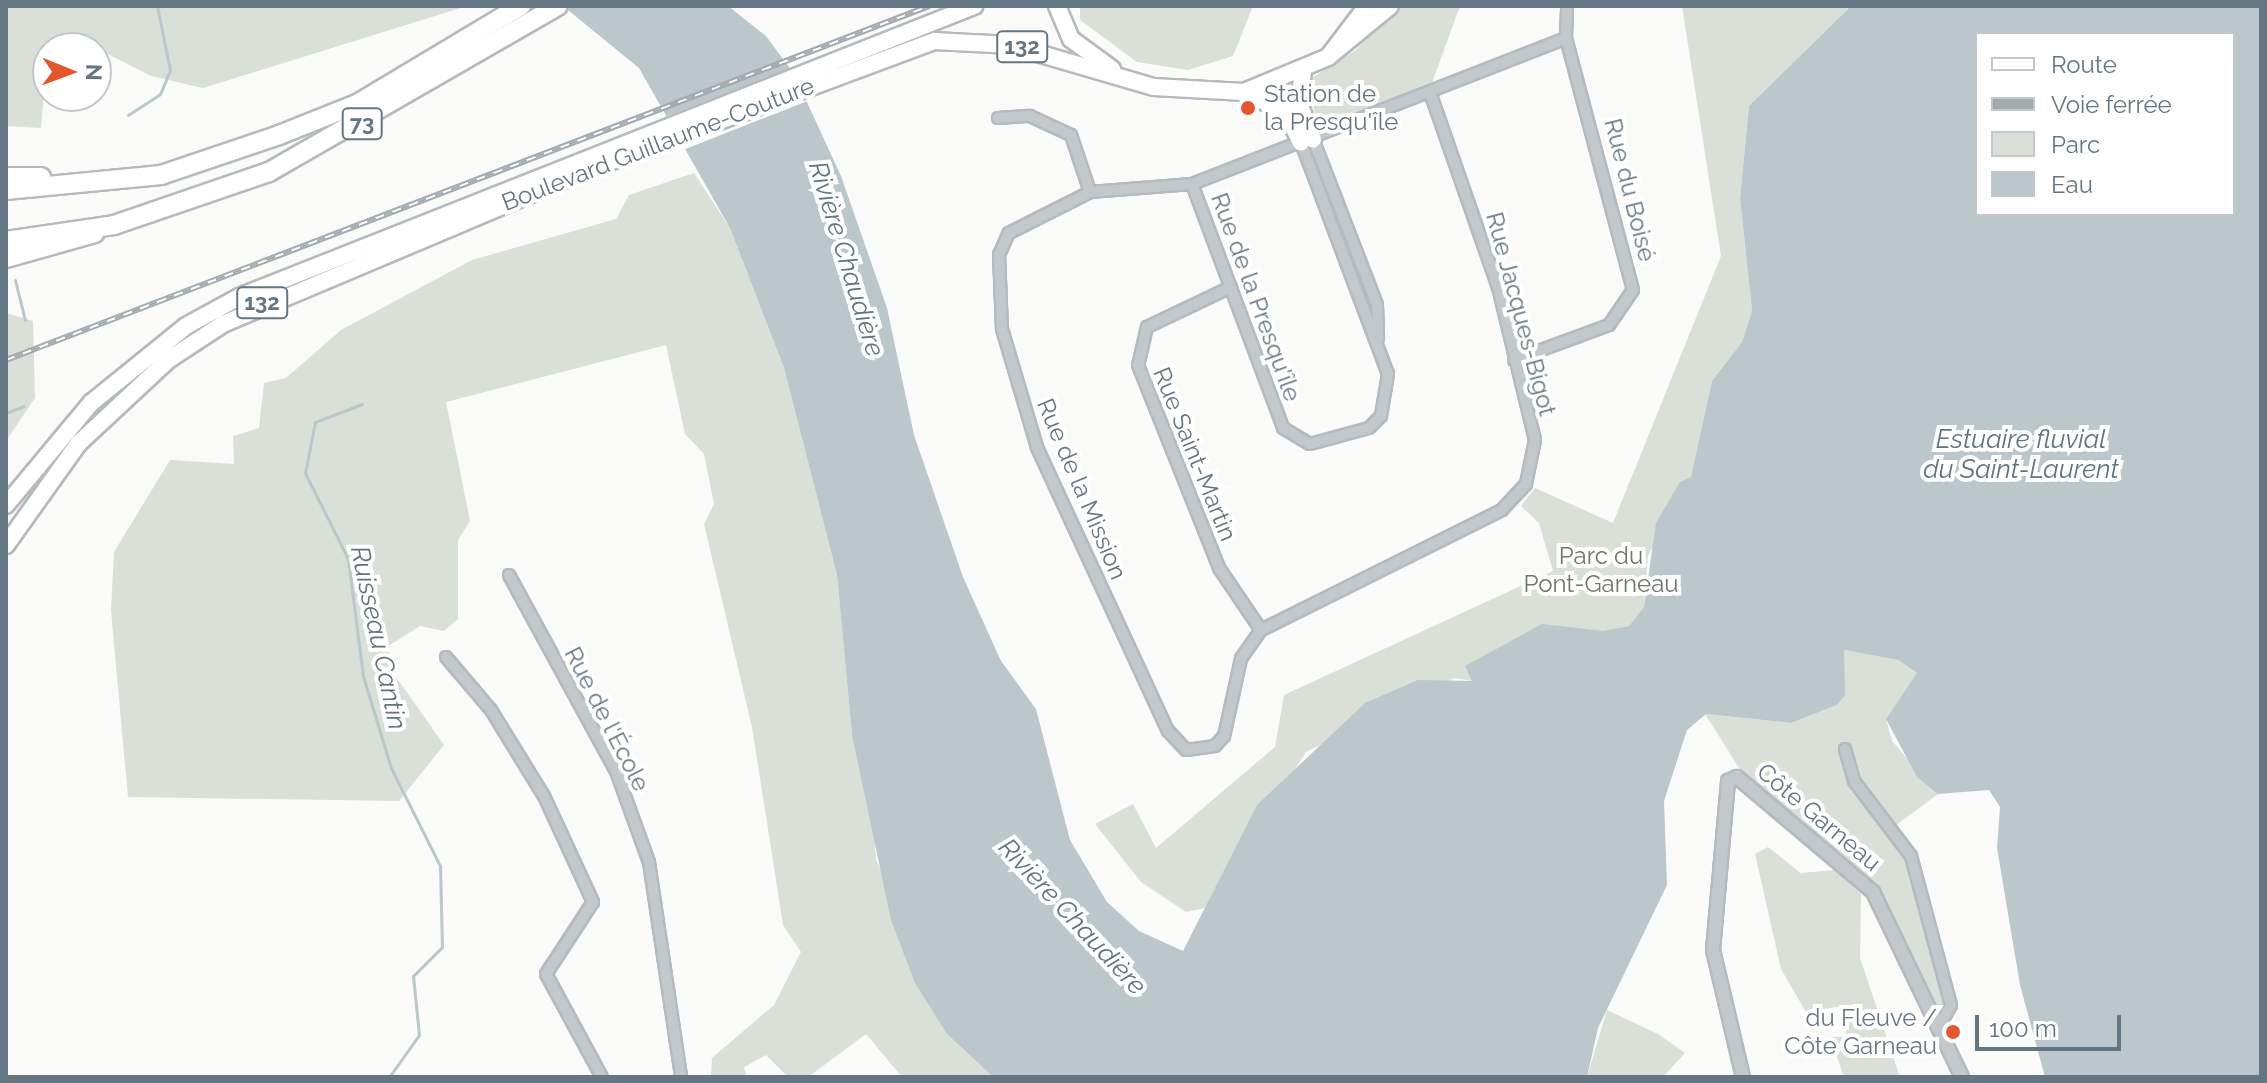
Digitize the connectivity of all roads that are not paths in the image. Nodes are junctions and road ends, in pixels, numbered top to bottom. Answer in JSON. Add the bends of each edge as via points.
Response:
{"nodes":[{"id":1,"x":521,"y":6,"type":"edge"},
{"id":2,"x":558,"y":6,"type":"edge"},
{"id":3,"x":974,"y":6,"type":"edge"},
{"id":4,"x":1057,"y":6,"type":"edge"},
{"id":5,"x":1367,"y":6,"type":"edge"},
{"id":6,"x":1390,"y":6,"type":"edge"},
{"id":7,"x":1567,"y":6,"type":"edge"},
{"id":8,"x":911,"y":38,"type":"junction"},
{"id":9,"x":1566,"y":38,"type":"junction"},
{"id":10,"x":472,"y":48,"type":"junction"},
{"id":11,"x":1328,"y":57,"type":"junction"},
{"id":12,"x":1303,"y":71,"type":"junction"},
{"id":13,"x":1126,"y":79,"type":"junction"},
{"id":14,"x":1244,"y":92,"type":"junction"},
{"id":15,"x":1431,"y":95,"type":"junction"},
{"id":16,"x":998,"y":118,"type":"dead end"},
{"id":17,"x":1307,"y":141,"type":"junction"},
{"id":18,"x":198,"y":160,"type":"junction"},
{"id":19,"x":591,"y":162,"type":"junction"},
{"id":20,"x":6,"y":177,"type":"edge"},
{"id":21,"x":1192,"y":184,"type":"junction"},
{"id":22,"x":6,"y":190,"type":"edge"},
{"id":23,"x":1090,"y":192,"type":"junction"},
{"id":24,"x":114,"y":225,"type":"junction"},
{"id":25,"x":6,"y":241,"type":"edge"},
{"id":26,"x":6,"y":258,"type":"edge"},
{"id":27,"x":1231,"y":287,"type":"junction"},
{"id":28,"x":1514,"y":360,"type":"junction"},
{"id":29,"x":6,"y":505,"type":"edge"},
{"id":30,"x":6,"y":545,"type":"edge"},
{"id":31,"x":509,"y":575,"type":"dead end"},
{"id":32,"x":1261,"y":630,"type":"junction"},
{"id":33,"x":446,"y":657,"type":"dead end"},
{"id":34,"x":1845,"y":749,"type":"dead end"},
{"id":35,"x":1941,"y":1023,"type":"junction"},
{"id":36,"x":602,"y":1077,"type":"edge"},
{"id":37,"x":681,"y":1077,"type":"edge"},
{"id":38,"x":1743,"y":1077,"type":"edge"},
{"id":39,"x":1962,"y":1077,"type":"edge"}],
"edges":[{"from":1,"to":10,"type":"highway","number":"73"},
{"from":2,"to":10,"type":"highway","number":"73"},
{"from":3,"to":8,"type":"main road","name":"Boulevard Guillaume-Couture","number":"132"},
{"from":4,"to":13,"type":"main road","via":[[1071,39]]},
{"from":5,"to":11,"type":"main road","number":"132"},
{"from":6,"to":11,"type":"main road","name":"Boulevard Guillaume-Couture"},
{"from":7,"to":9,"type":"street","name":"Rue du Boisé"},
{"from":8,"to":13,"type":"main road","name":"Boulevard Guillaume-Couture","number":"132","via":[[1010,45]]},
{"from":8,"to":19,"type":"main road","name":"Boulevard Guillaume-Couture","number":"132"},
{"from":9,"to":15,"type":"street","name":"Rue de la Mission"},
{"from":9,"to":28,"type":"street","name":"Rue du Boisé","via":[[1633,290],[1609,325]]},
{"from":10,"to":18,"type":"highway","number":"73","via":[[357,104]]},
{"from":10,"to":24,"type":"highway","number":"73","via":[[269,172]]},
{"from":11,"to":12,"type":"main road","name":"Boulevard Guillaume-Couture","number":"132"},
{"from":12,"to":14,"type":"main road","name":"Boulevard Guillaume-Couture","number":"132"},
{"from":12,"to":17,"type":"main road","via":[[1299,103]]},
{"from":13,"to":14,"type":"main road","name":"Boulevard Guillaume-Couture","number":"132","via":[[1184,92]]},
{"from":14,"to":17,"type":"main road","via":[[1286,112]]},
{"from":15,"to":17,"type":"street","name":"Rue de la Mission"},
{"from":15,"to":28,"type":"street","name":"Rue Jacques-Bigot","via":[[1482,233]]},
{"from":16,"to":23,"type":"street","via":[[1030,116],[1071,135]]},
{"from":17,"to":21,"type":"street","name":"Rue de la Mission"},
{"from":17,"to":27,"type":"street","name":"Rue de la Presqu'île","via":[[1377,305],[1378,340],[1388,374],[1381,416],[1369,428],[1322,444],[1299,441],[1283,428]]},
{"from":18,"to":20,"type":"highway"},
{"from":18,"to":22,"type":"highway","number":"73","via":[[121,182]]},
{"from":19,"to":29,"type":"main road","name":"Boulevard Guillaume-Couture","number":"132","via":[[278,279],[186,326],[91,403]]},
{"from":19,"to":30,"type":"main road","name":"Boulevard Guillaume-Couture","number":"132","via":[[223,324],[168,360],[88,434]]},
{"from":21,"to":23,"type":"street","name":"Rue de la Mission"},
{"from":21,"to":27,"type":"street","name":"Rue de la Presqu'île"},
{"from":23,"to":32,"type":"street","name":"Rue de la Mission","via":[[1023,221],[999,255],[1002,329],[1037,447],[1168,731],[1186,750],[1215,746],[1224,736],[1241,659]]},
{"from":24,"to":25,"type":"highway","number":"73"},
{"from":24,"to":26,"type":"highway","via":[[69,245]]},
{"from":27,"to":32,"type":"street","name":"Rue Saint-Martin","via":[[1147,327],[1138,365],[1219,568]]},
{"from":28,"to":32,"type":"street","name":"Rue Jacques-Bigot","via":[[1535,440],[1517,497]]},
{"from":31,"to":37,"type":"street","name":"Rue de l'École","via":[[616,771],[645,848]]},
{"from":33,"to":36,"type":"street","via":[[491,710],[544,796],[593,902],[546,974]]},
{"from":34,"to":35,"type":"street","via":[[1854,781],[1911,856],[1951,1005]]},
{"from":35,"to":38,"type":"street","name":"Côte Garneau","via":[[1873,892],[1748,782],[1732,778],[1713,950]]},
{"from":35,"to":39,"type":"street","name":"Côte Garneau"}]}
